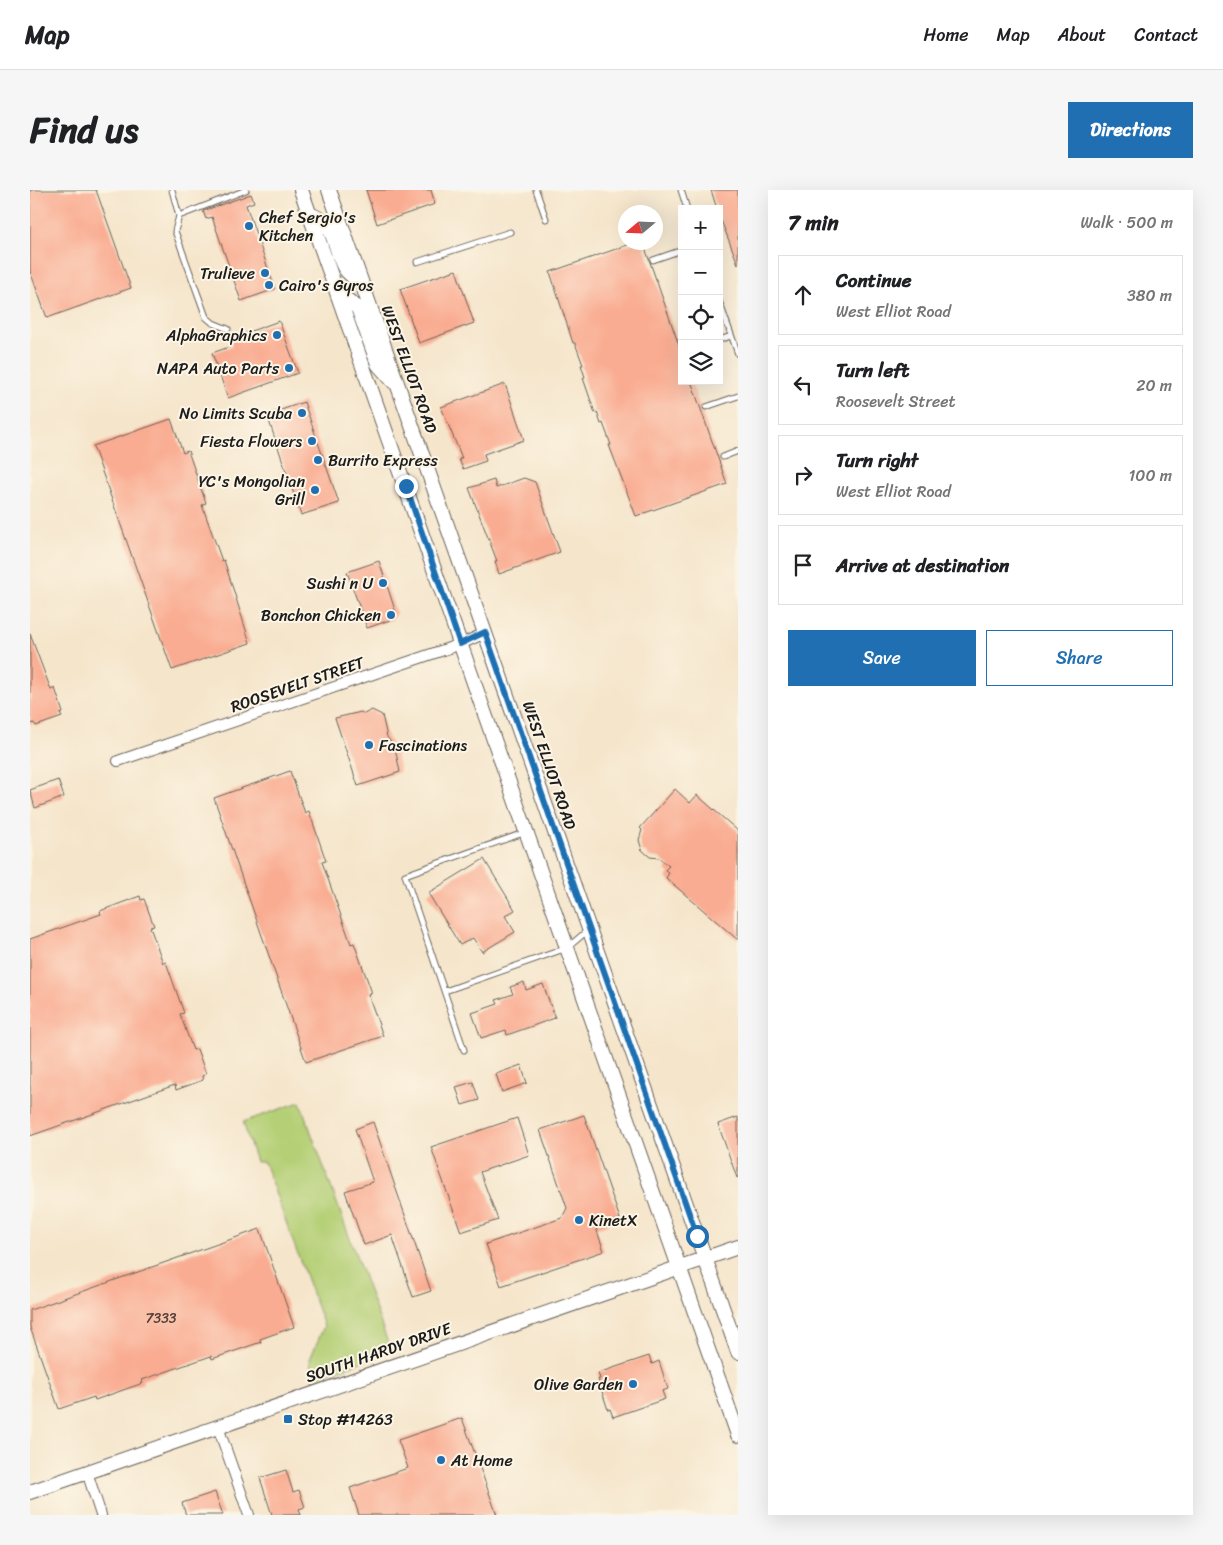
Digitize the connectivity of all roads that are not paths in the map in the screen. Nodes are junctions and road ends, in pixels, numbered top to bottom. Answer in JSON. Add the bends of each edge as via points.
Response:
{"nodes":[{"id":1,"x":172,"y":190,"type":"edge"},
{"id":2,"x":246,"y":190,"type":"edge"},
{"id":3,"x":301,"y":190,"type":"edge"},
{"id":4,"x":329,"y":190,"type":"edge"},
{"id":5,"x":536,"y":190,"type":"edge"},
{"id":6,"x":681,"y":190,"type":"edge"},
{"id":7,"x":687,"y":205,"type":"edge"},
{"id":8,"x":309,"y":214,"type":"junction"},
{"id":9,"x":178,"y":216,"type":"junction"},
{"id":10,"x":546,"y":220,"type":"dead end"},
{"id":11,"x":510,"y":232,"type":"dead end"},
{"id":12,"x":678,"y":251,"type":"edge"},
{"id":13,"x":654,"y":260,"type":"dead end"},
{"id":14,"x":417,"y":262,"type":"dead end"},
{"id":15,"x":361,"y":283,"type":"junction"},
{"id":16,"x":338,"y":293,"type":"junction"},
{"id":17,"x":723,"y":312,"type":"edge"},
{"id":18,"x":228,"y":328,"type":"dead end"},
{"id":19,"x":732,"y":336,"type":"junction"},
{"id":20,"x":723,"y":339,"type":"edge"},
{"id":21,"x":738,"y":354,"type":"edge"},
{"id":22,"x":399,"y":388,"type":"junction"},
{"id":23,"x":738,"y":396,"type":"edge"},
{"id":24,"x":706,"y":407,"type":"dead end"},
{"id":25,"x":738,"y":451,"type":"edge"},
{"id":26,"x":723,"y":457,"type":"dead end"},
{"id":27,"x":485,"y":632,"type":"junction"},
{"id":28,"x":460,"y":644,"type":"junction"},
{"id":29,"x":118,"y":761,"type":"dead end"},
{"id":30,"x":526,"y":832,"type":"junction"},
{"id":31,"x":589,"y":929,"type":"junction"},
{"id":32,"x":567,"y":948,"type":"junction"},
{"id":33,"x":445,"y":991,"type":"junction"},
{"id":34,"x":464,"y":1050,"type":"dead end"},
{"id":35,"x":738,"y":1246,"type":"edge"},
{"id":36,"x":704,"y":1258,"type":"junction"},
{"id":37,"x":679,"y":1267,"type":"junction"},
{"id":38,"x":738,"y":1352,"type":"edge"},
{"id":39,"x":218,"y":1427,"type":"junction"},
{"id":40,"x":738,"y":1435,"type":"edge"},
{"id":41,"x":86,"y":1472,"type":"junction"},
{"id":42,"x":30,"y":1492,"type":"edge"},
{"id":43,"x":101,"y":1515,"type":"edge"},
{"id":44,"x":249,"y":1515,"type":"edge"}],
"edges":[{"from":1,"to":9,"type":"lane"},
{"from":2,"to":9,"type":"lane"},
{"from":3,"to":8,"type":"main road"},
{"from":4,"to":15,"type":"main road","name":"WEST ELLIOT ROAD"},
{"from":5,"to":10,"type":"lane"},
{"from":6,"to":7,"type":"lane"},
{"from":8,"to":15,"type":"main road","via":[[328,224],[344,269]]},
{"from":8,"to":16,"type":"main road"},
{"from":9,"to":18,"type":"lane","via":[[175,231],[206,317]]},
{"from":11,"to":14,"type":"lane"},
{"from":12,"to":13,"type":"lane"},
{"from":15,"to":22,"type":"main road","name":"WEST ELLIOT ROAD"},
{"from":16,"to":22,"type":"main road","via":[[358,308],[378,364]]},
{"from":16,"to":28,"type":"main road"},
{"from":17,"to":19,"type":"lane"},
{"from":19,"to":20,"type":"lane"},
{"from":19,"to":21,"type":"lane"},
{"from":22,"to":27,"type":"main road","name":"WEST ELLIOT ROAD"},
{"from":23,"to":24,"type":"lane"},
{"from":25,"to":26,"type":"lane"},
{"from":27,"to":28,"type":"street","name":"ROOSEVELT STREET"},
{"from":27,"to":31,"type":"main road","name":"WEST ELLIOT ROAD"},
{"from":28,"to":29,"type":"street","name":"ROOSEVELT STREET"},
{"from":28,"to":30,"type":"main road"},
{"from":30,"to":32,"type":"main road"},
{"from":30,"to":33,"type":"lane","via":[[405,875]]},
{"from":31,"to":32,"type":"lane"},
{"from":31,"to":36,"type":"main road","name":"WEST ELLIOT ROAD"},
{"from":32,"to":33,"type":"lane"},
{"from":32,"to":37,"type":"main road"},
{"from":33,"to":34,"type":"lane"},
{"from":35,"to":36,"type":"main road","name":"SOUTH HARDY DRIVE"},
{"from":36,"to":37,"type":"main road","name":"SOUTH HARDY DRIVE"},
{"from":36,"to":38,"type":"main road","name":"WEST ELLIOT ROAD"},
{"from":37,"to":39,"type":"main road","name":"SOUTH HARDY DRIVE"},
{"from":37,"to":40,"type":"main road"},
{"from":39,"to":41,"type":"main road","name":"SOUTH HARDY DRIVE"},
{"from":39,"to":44,"type":"street"},
{"from":41,"to":42,"type":"main road","name":"SOUTH HARDY DRIVE"},
{"from":41,"to":43,"type":"street"}]}
